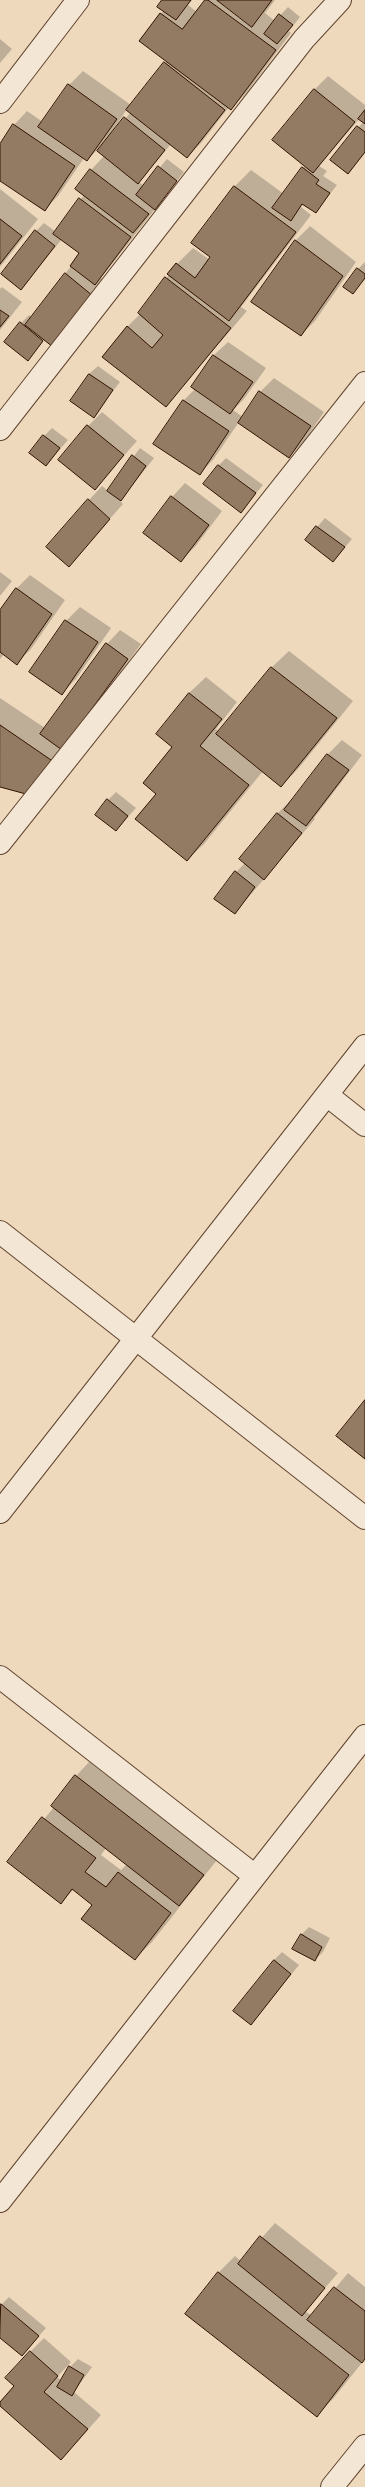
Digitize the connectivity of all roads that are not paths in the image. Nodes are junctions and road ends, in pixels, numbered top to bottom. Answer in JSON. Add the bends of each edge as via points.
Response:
{"nodes":[{"id":1,"x":78,"y":0,"type":"edge"},
{"id":2,"x":340,"y":0,"type":"edge"},
{"id":3,"x":0,"y":102,"type":"edge"},
{"id":4,"x":365,"y":383,"type":"edge"},
{"id":5,"x":0,"y":429,"type":"edge"},
{"id":6,"x":10,"y":816,"type":"edge"},
{"id":7,"x":0,"y":843,"type":"edge"},
{"id":8,"x":365,"y":1046,"type":"edge"},
{"id":9,"x":327,"y":1095,"type":"junction"},
{"id":10,"x":365,"y":1125,"type":"edge"},
{"id":11,"x":0,"y":1232,"type":"edge"},
{"id":12,"x":136,"y":1339,"type":"junction"},
{"id":13,"x":0,"y":1512,"type":"edge"},
{"id":14,"x":365,"y":1518,"type":"edge"},
{"id":15,"x":0,"y":1677,"type":"edge"},
{"id":16,"x":365,"y":1736,"type":"edge"},
{"id":17,"x":254,"y":1876,"type":"junction"},
{"id":18,"x":0,"y":2201,"type":"edge"},
{"id":19,"x":365,"y":2446,"type":"edge"},
{"id":20,"x":332,"y":2487,"type":"edge"}],
"edges":[{"from":1,"to":3,"type":"street"},
{"from":2,"to":5,"type":"street","via":[[304,39]]},
{"from":4,"to":6,"type":"street"},
{"from":6,"to":7,"type":"street"},
{"from":8,"to":9,"type":"street"},
{"from":9,"to":10,"type":"street"},
{"from":9,"to":12,"type":"street"},
{"from":11,"to":12,"type":"street"},
{"from":12,"to":13,"type":"street"},
{"from":12,"to":14,"type":"street"},
{"from":15,"to":17,"type":"street"},
{"from":16,"to":17,"type":"street"},
{"from":17,"to":18,"type":"street"},
{"from":19,"to":20,"type":"street"}]}
